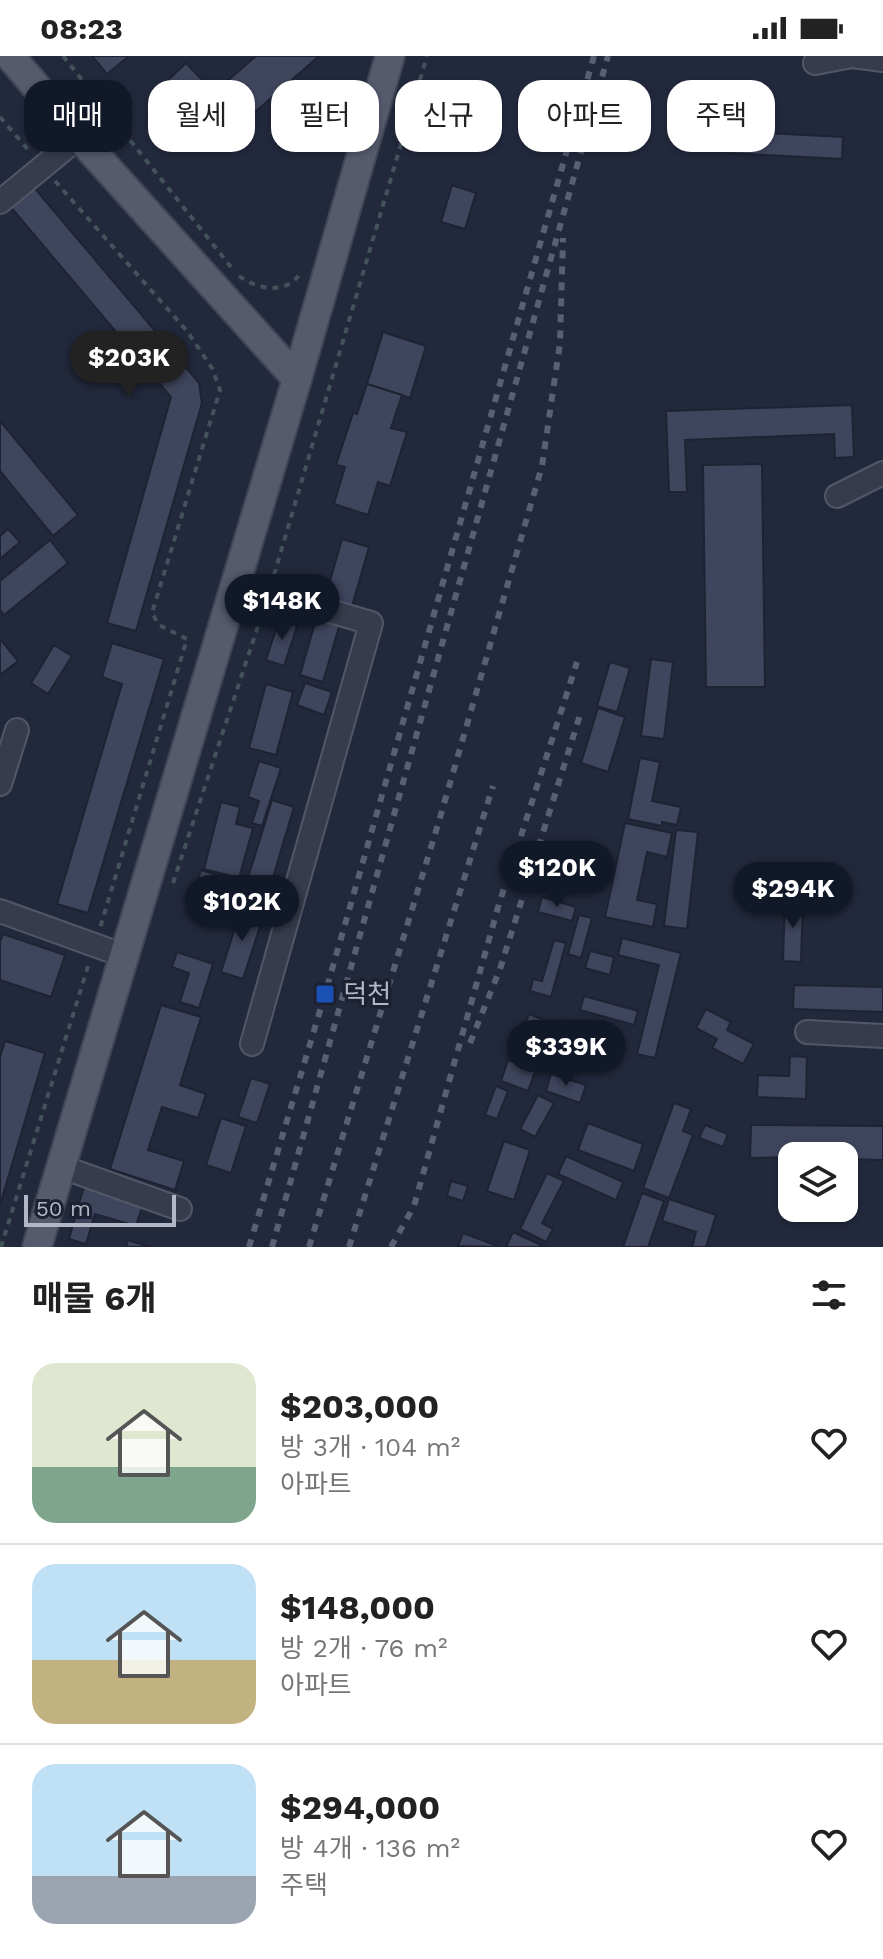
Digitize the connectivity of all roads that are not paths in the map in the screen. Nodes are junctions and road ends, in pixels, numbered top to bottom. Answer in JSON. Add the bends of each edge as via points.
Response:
{"nodes":[{"id":1,"x":10,"y":56,"type":"edge"},
{"id":2,"x":390,"y":56,"type":"edge"},
{"id":3,"x":852,"y":56,"type":"edge"},
{"id":4,"x":883,"y":60,"type":"edge"},
{"id":5,"x":815,"y":63,"type":"dead end"},
{"id":6,"x":30,"y":80,"type":"edge"},
{"id":7,"x":60,"y":152,"type":"edge"},
{"id":8,"x":93,"y":152,"type":"edge"},
{"id":9,"x":0,"y":202,"type":"edge"},
{"id":10,"x":297,"y":379,"type":"junction"},
{"id":11,"x":883,"y":473,"type":"edge"},
{"id":12,"x":837,"y":496,"type":"dead end"},
{"id":13,"x":235,"y":587,"type":"junction"},
{"id":14,"x":17,"y":730,"type":"dead end"},
{"id":15,"x":0,"y":784,"type":"edge"},
{"id":16,"x":0,"y":911,"type":"edge"},
{"id":17,"x":125,"y":956,"type":"junction"},
{"id":18,"x":807,"y":1032,"type":"dead end"},
{"id":19,"x":883,"y":1036,"type":"edge"},
{"id":20,"x":252,"y":1044,"type":"dead end"},
{"id":21,"x":62,"y":1167,"type":"junction"},
{"id":22,"x":180,"y":1209,"type":"dead end"},
{"id":23,"x":37,"y":1247,"type":"edge"}],
"edges":[{"from":1,"to":6,"type":"main road"},
{"from":2,"to":10,"type":"main road"},
{"from":3,"to":4,"type":"street"},
{"from":3,"to":5,"type":"street"},
{"from":7,"to":9,"type":"street"},
{"from":8,"to":10,"type":"main road"},
{"from":10,"to":13,"type":"main road"},
{"from":11,"to":12,"type":"street"},
{"from":13,"to":17,"type":"main road"},
{"from":13,"to":20,"type":"street","via":[[371,623]]},
{"from":14,"to":15,"type":"street"},
{"from":16,"to":17,"type":"street"},
{"from":17,"to":21,"type":"main road"},
{"from":18,"to":19,"type":"street"},
{"from":21,"to":22,"type":"street"},
{"from":21,"to":23,"type":"main road"}]}
